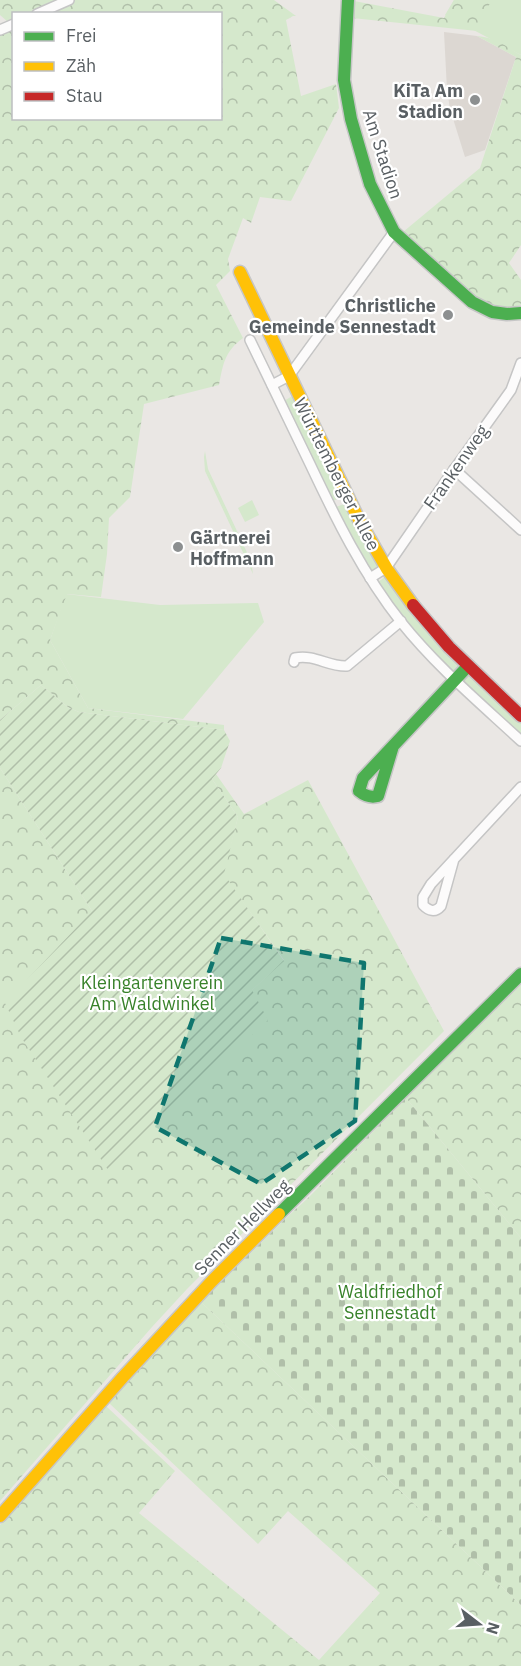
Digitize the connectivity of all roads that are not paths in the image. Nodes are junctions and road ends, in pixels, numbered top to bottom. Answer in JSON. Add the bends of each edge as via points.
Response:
{"nodes":[{"id":1,"x":69,"y":0,"type":"edge"},
{"id":2,"x":348,"y":0,"type":"edge"},
{"id":3,"x":42,"y":12,"type":"edge"},
{"id":4,"x":394,"y":232,"type":"junction"},
{"id":5,"x":240,"y":272,"type":"dead end"},
{"id":6,"x":521,"y":313,"type":"edge"},
{"id":7,"x":250,"y":340,"type":"dead end"},
{"id":8,"x":521,"y":363,"type":"edge"},
{"id":9,"x":289,"y":376,"type":"junction"},
{"id":10,"x":272,"y":385,"type":"junction"},
{"id":11,"x":454,"y":469,"type":"junction"},
{"id":12,"x":521,"y":530,"type":"edge"},
{"id":13,"x":386,"y":568,"type":"junction"},
{"id":14,"x":370,"y":578,"type":"junction"},
{"id":15,"x":400,"y":621,"type":"junction"},
{"id":16,"x":294,"y":662,"type":"dead end"},
{"id":17,"x":468,"y":666,"type":"junction"},
{"id":18,"x":455,"y":680,"type":"junction"},
{"id":19,"x":521,"y":716,"type":"edge"},
{"id":20,"x":521,"y":741,"type":"edge"},
{"id":21,"x":393,"y":746,"type":"dead end"},
{"id":22,"x":521,"y":787,"type":"edge"},
{"id":23,"x":454,"y":859,"type":"junction"},
{"id":24,"x":521,"y":974,"type":"edge"},
{"id":25,"x":0,"y":1515,"type":"edge"}],
"edges":[{"from":1,"to":3,"type":"street"},
{"from":2,"to":4,"type":"street","name":"Am Stadion","via":[[344,80],[351,119],[370,184]]},
{"from":4,"to":6,"type":"street","name":"Am Stadion","via":[[472,302],[492,312]]},
{"from":4,"to":9,"type":"street"},
{"from":5,"to":9,"type":"street","name":"Württemberger Allee"},
{"from":7,"to":10,"type":"street","name":"Württemberger Allee"},
{"from":8,"to":11,"type":"street","name":"Frankenweg","via":[[511,390]]},
{"from":9,"to":10,"type":"street","name":"Württemberger Allee"},
{"from":9,"to":13,"type":"street","name":"Württemberger Allee","via":[[347,498]]},
{"from":10,"to":14,"type":"street","name":"Württemberger Allee"},
{"from":11,"to":12,"type":"street"},
{"from":11,"to":13,"type":"street","name":"Frankenweg"},
{"from":13,"to":14,"type":"street","name":"Württemberger Allee"},
{"from":13,"to":17,"type":"street","name":"Württemberger Allee","via":[[412,605]]},
{"from":14,"to":15,"type":"street","name":"Württemberger Allee"},
{"from":15,"to":16,"type":"street","via":[[347,666],[305,656],[295,658]]},
{"from":15,"to":18,"type":"street","name":"Württemberger Allee"},
{"from":17,"to":18,"type":"street"},
{"from":17,"to":19,"type":"street","name":"Württemberger Allee"},
{"from":18,"to":20,"type":"street","name":"Württemberger Allee"},
{"from":18,"to":21,"type":"street"},
{"from":22,"to":23,"type":"street"},
{"from":23,"to":23,"type":"street","via":[[423,897],[428,910],[441,906]]},
{"from":24,"to":25,"type":"street","name":"Senner Hellweg","via":[[206,1288]]}]}
